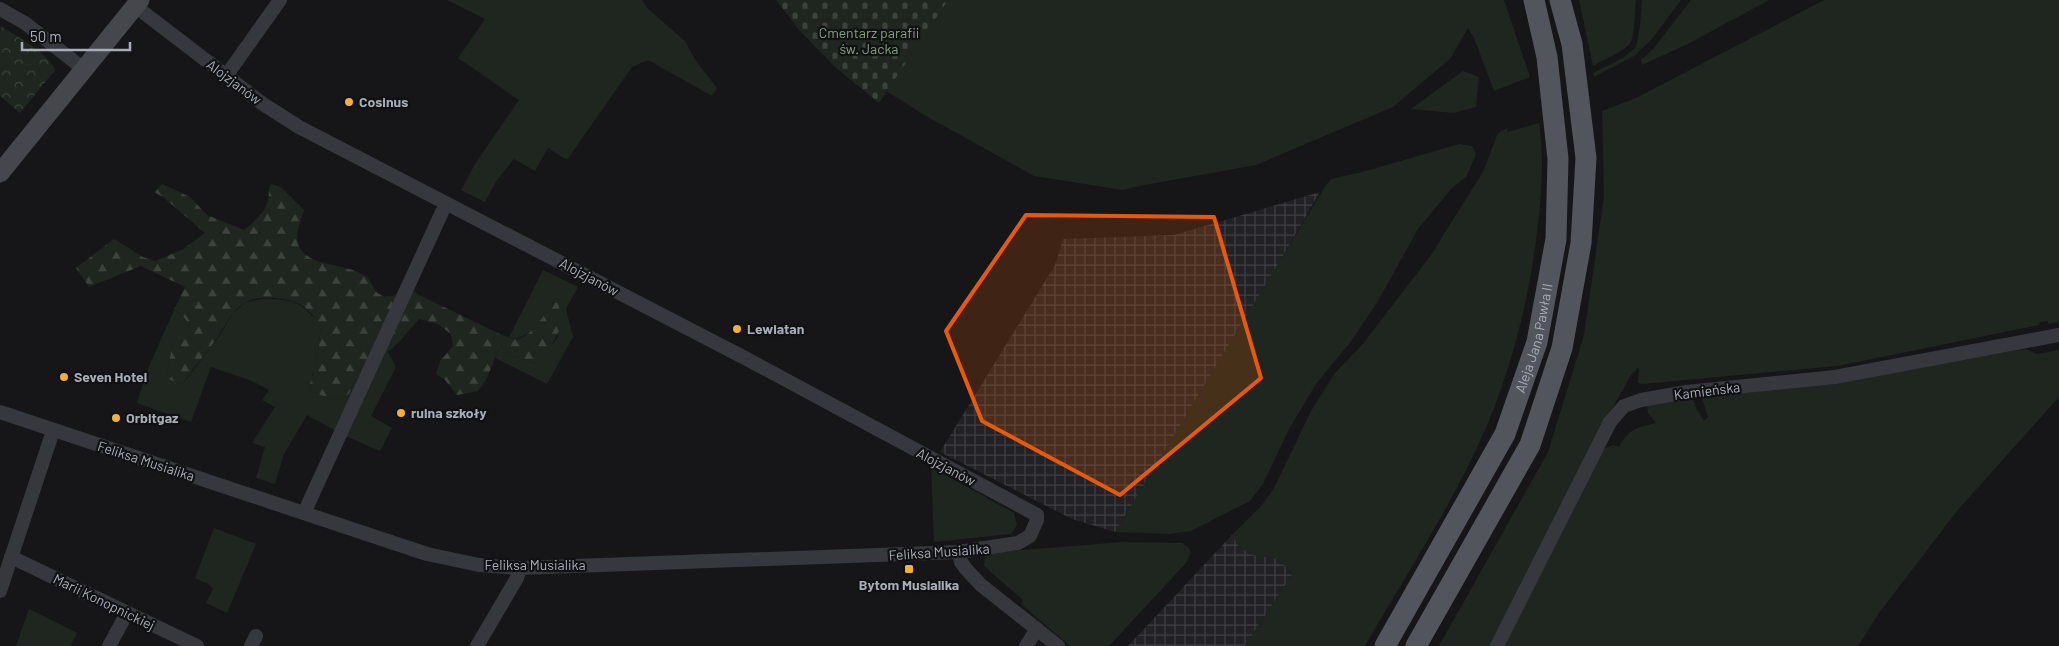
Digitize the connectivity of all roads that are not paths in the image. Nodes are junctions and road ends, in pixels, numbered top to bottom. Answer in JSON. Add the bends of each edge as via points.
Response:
{"nodes":[{"id":1,"x":280,"y":0,"type":"edge"},
{"id":2,"x":1534,"y":0,"type":"edge"},
{"id":3,"x":1560,"y":0,"type":"edge"},
{"id":4,"x":138,"y":3,"type":"edge"},
{"id":5,"x":0,"y":9,"type":"edge"},
{"id":6,"x":85,"y":70,"type":"junction"},
{"id":7,"x":226,"y":76,"type":"junction"},
{"id":8,"x":0,"y":173,"type":"edge"},
{"id":9,"x":442,"y":212,"type":"dead end"},
{"id":10,"x":2059,"y":335,"type":"edge"},
{"id":11,"x":0,"y":412,"type":"edge"},
{"id":12,"x":53,"y":431,"type":"junction"},
{"id":13,"x":304,"y":513,"type":"junction"},
{"id":14,"x":1030,"y":536,"type":"joint"},
{"id":15,"x":960,"y":552,"type":"junction"},
{"id":16,"x":11,"y":557,"type":"junction"},
{"id":17,"x":520,"y":568,"type":"junction"},
{"id":18,"x":0,"y":591,"type":"edge"},
{"id":19,"x":127,"y":614,"type":"junction"},
{"id":20,"x":1037,"y":629,"type":"junction"},
{"id":21,"x":109,"y":646,"type":"edge"},
{"id":22,"x":197,"y":646,"type":"edge"},
{"id":23,"x":477,"y":646,"type":"edge"},
{"id":24,"x":1026,"y":646,"type":"edge"},
{"id":25,"x":1058,"y":646,"type":"edge"},
{"id":26,"x":1385,"y":646,"type":"edge"},
{"id":27,"x":1416,"y":646,"type":"edge"},
{"id":28,"x":1497,"y":646,"type":"edge"}],
"edges":[{"from":1,"to":7,"type":"street"},
{"from":2,"to":26,"type":"main road","name":"Aleja Jana Pawła II","via":[[1547,58],[1558,159],[1556,239],[1536,342],[1505,434]]},
{"from":3,"to":27,"type":"main road","name":"Aleja Jana Pawła II","via":[[1572,44],[1586,158],[1581,243],[1562,348],[1530,444]]},
{"from":4,"to":6,"type":"street"},
{"from":4,"to":7,"type":"street","name":"Alojzjanów"},
{"from":5,"to":6,"type":"street","via":[[25,23]]},
{"from":6,"to":8,"type":"street"},
{"from":7,"to":14,"type":"street","name":"Alojzjanów","via":[[299,127],[1037,515]]},
{"from":9,"to":13,"type":"street"},
{"from":10,"to":28,"type":"street","name":"Kamieńska","via":[[1835,377],[1687,392],[1624,406],[1610,422]]},
{"from":11,"to":12,"type":"street","name":"Feliksa Musialika"},
{"from":12,"to":13,"type":"street","name":"Feliksa Musialika"},
{"from":12,"to":16,"type":"street"},
{"from":13,"to":17,"type":"street","name":"Feliksa Musialika","via":[[427,554],[479,565]]},
{"from":14,"to":15,"type":"street","name":"Feliksa Musialika","via":[[1018,543]]},
{"from":15,"to":17,"type":"street","name":"Feliksa Musialika"},
{"from":15,"to":20,"type":"street","via":[[961,562],[981,585]]},
{"from":16,"to":18,"type":"street"},
{"from":16,"to":19,"type":"street","name":"Marii Konopnickiej"},
{"from":17,"to":23,"type":"street"},
{"from":19,"to":21,"type":"street"},
{"from":19,"to":22,"type":"street","name":"Marii Konopnickiej"},
{"from":20,"to":24,"type":"street"},
{"from":20,"to":25,"type":"street"}]}
